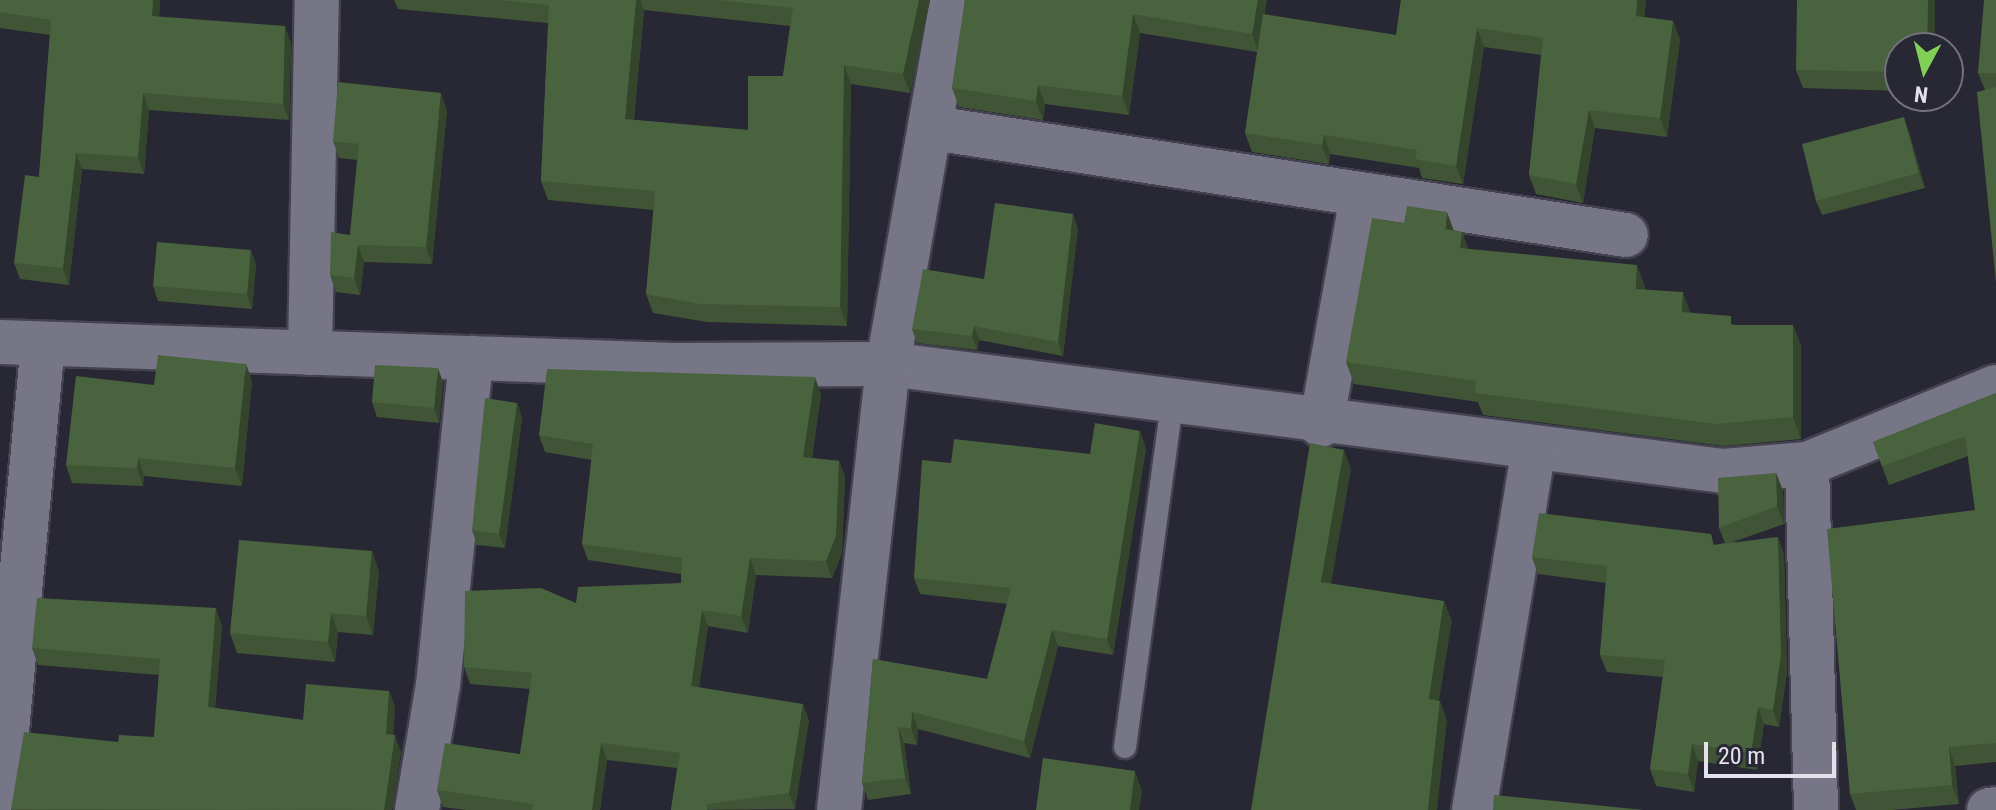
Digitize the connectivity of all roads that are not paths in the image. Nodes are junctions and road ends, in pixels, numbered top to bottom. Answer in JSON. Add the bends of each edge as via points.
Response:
{"nodes":[{"id":1,"x":317,"y":0,"type":"edge"},
{"id":2,"x":952,"y":0,"type":"edge"},
{"id":3,"x":933,"y":128,"type":"junction"},
{"id":4,"x":1362,"y":198,"type":"junction"},
{"id":5,"x":1626,"y":235,"type":"dead end"},
{"id":6,"x":0,"y":342,"type":"edge"},
{"id":7,"x":43,"y":345,"type":"junction"},
{"id":8,"x":310,"y":353,"type":"junction"},
{"id":9,"x":471,"y":358,"type":"junction"},
{"id":10,"x":888,"y":364,"type":"junction"},
{"id":11,"x":1996,"y":387,"type":"edge"},
{"id":12,"x":1172,"y":404,"type":"junction"},
{"id":13,"x":1321,"y":425,"type":"junction"},
{"id":14,"x":1533,"y":453,"type":"junction"},
{"id":15,"x":1807,"y":464,"type":"junction"},
{"id":16,"x":1125,"y":747,"type":"dead end"},
{"id":17,"x":0,"y":806,"type":"edge"},
{"id":18,"x":1996,"y":809,"type":"edge"},
{"id":19,"x":417,"y":810,"type":"edge"},
{"id":20,"x":839,"y":810,"type":"edge"},
{"id":21,"x":1474,"y":810,"type":"edge"},
{"id":22,"x":1816,"y":810,"type":"edge"},
{"id":23,"x":1989,"y":810,"type":"edge"}],
"edges":[{"from":1,"to":8,"type":"street"},
{"from":2,"to":3,"type":"street"},
{"from":3,"to":4,"type":"street"},
{"from":3,"to":10,"type":"street"},
{"from":4,"to":5,"type":"street"},
{"from":4,"to":13,"type":"street"},
{"from":6,"to":7,"type":"street"},
{"from":7,"to":8,"type":"street"},
{"from":7,"to":17,"type":"street"},
{"from":8,"to":9,"type":"street"},
{"from":9,"to":10,"type":"street"},
{"from":9,"to":19,"type":"street","via":[[438,685]]},
{"from":10,"to":12,"type":"street"},
{"from":10,"to":20,"type":"street"},
{"from":11,"to":15,"type":"street"},
{"from":12,"to":13,"type":"street"},
{"from":12,"to":16,"type":"lane"},
{"from":13,"to":14,"type":"street"},
{"from":14,"to":15,"type":"street","via":[[1723,471]]},
{"from":14,"to":21,"type":"street"},
{"from":15,"to":22,"type":"street"},
{"from":18,"to":23,"type":"street"}]}
